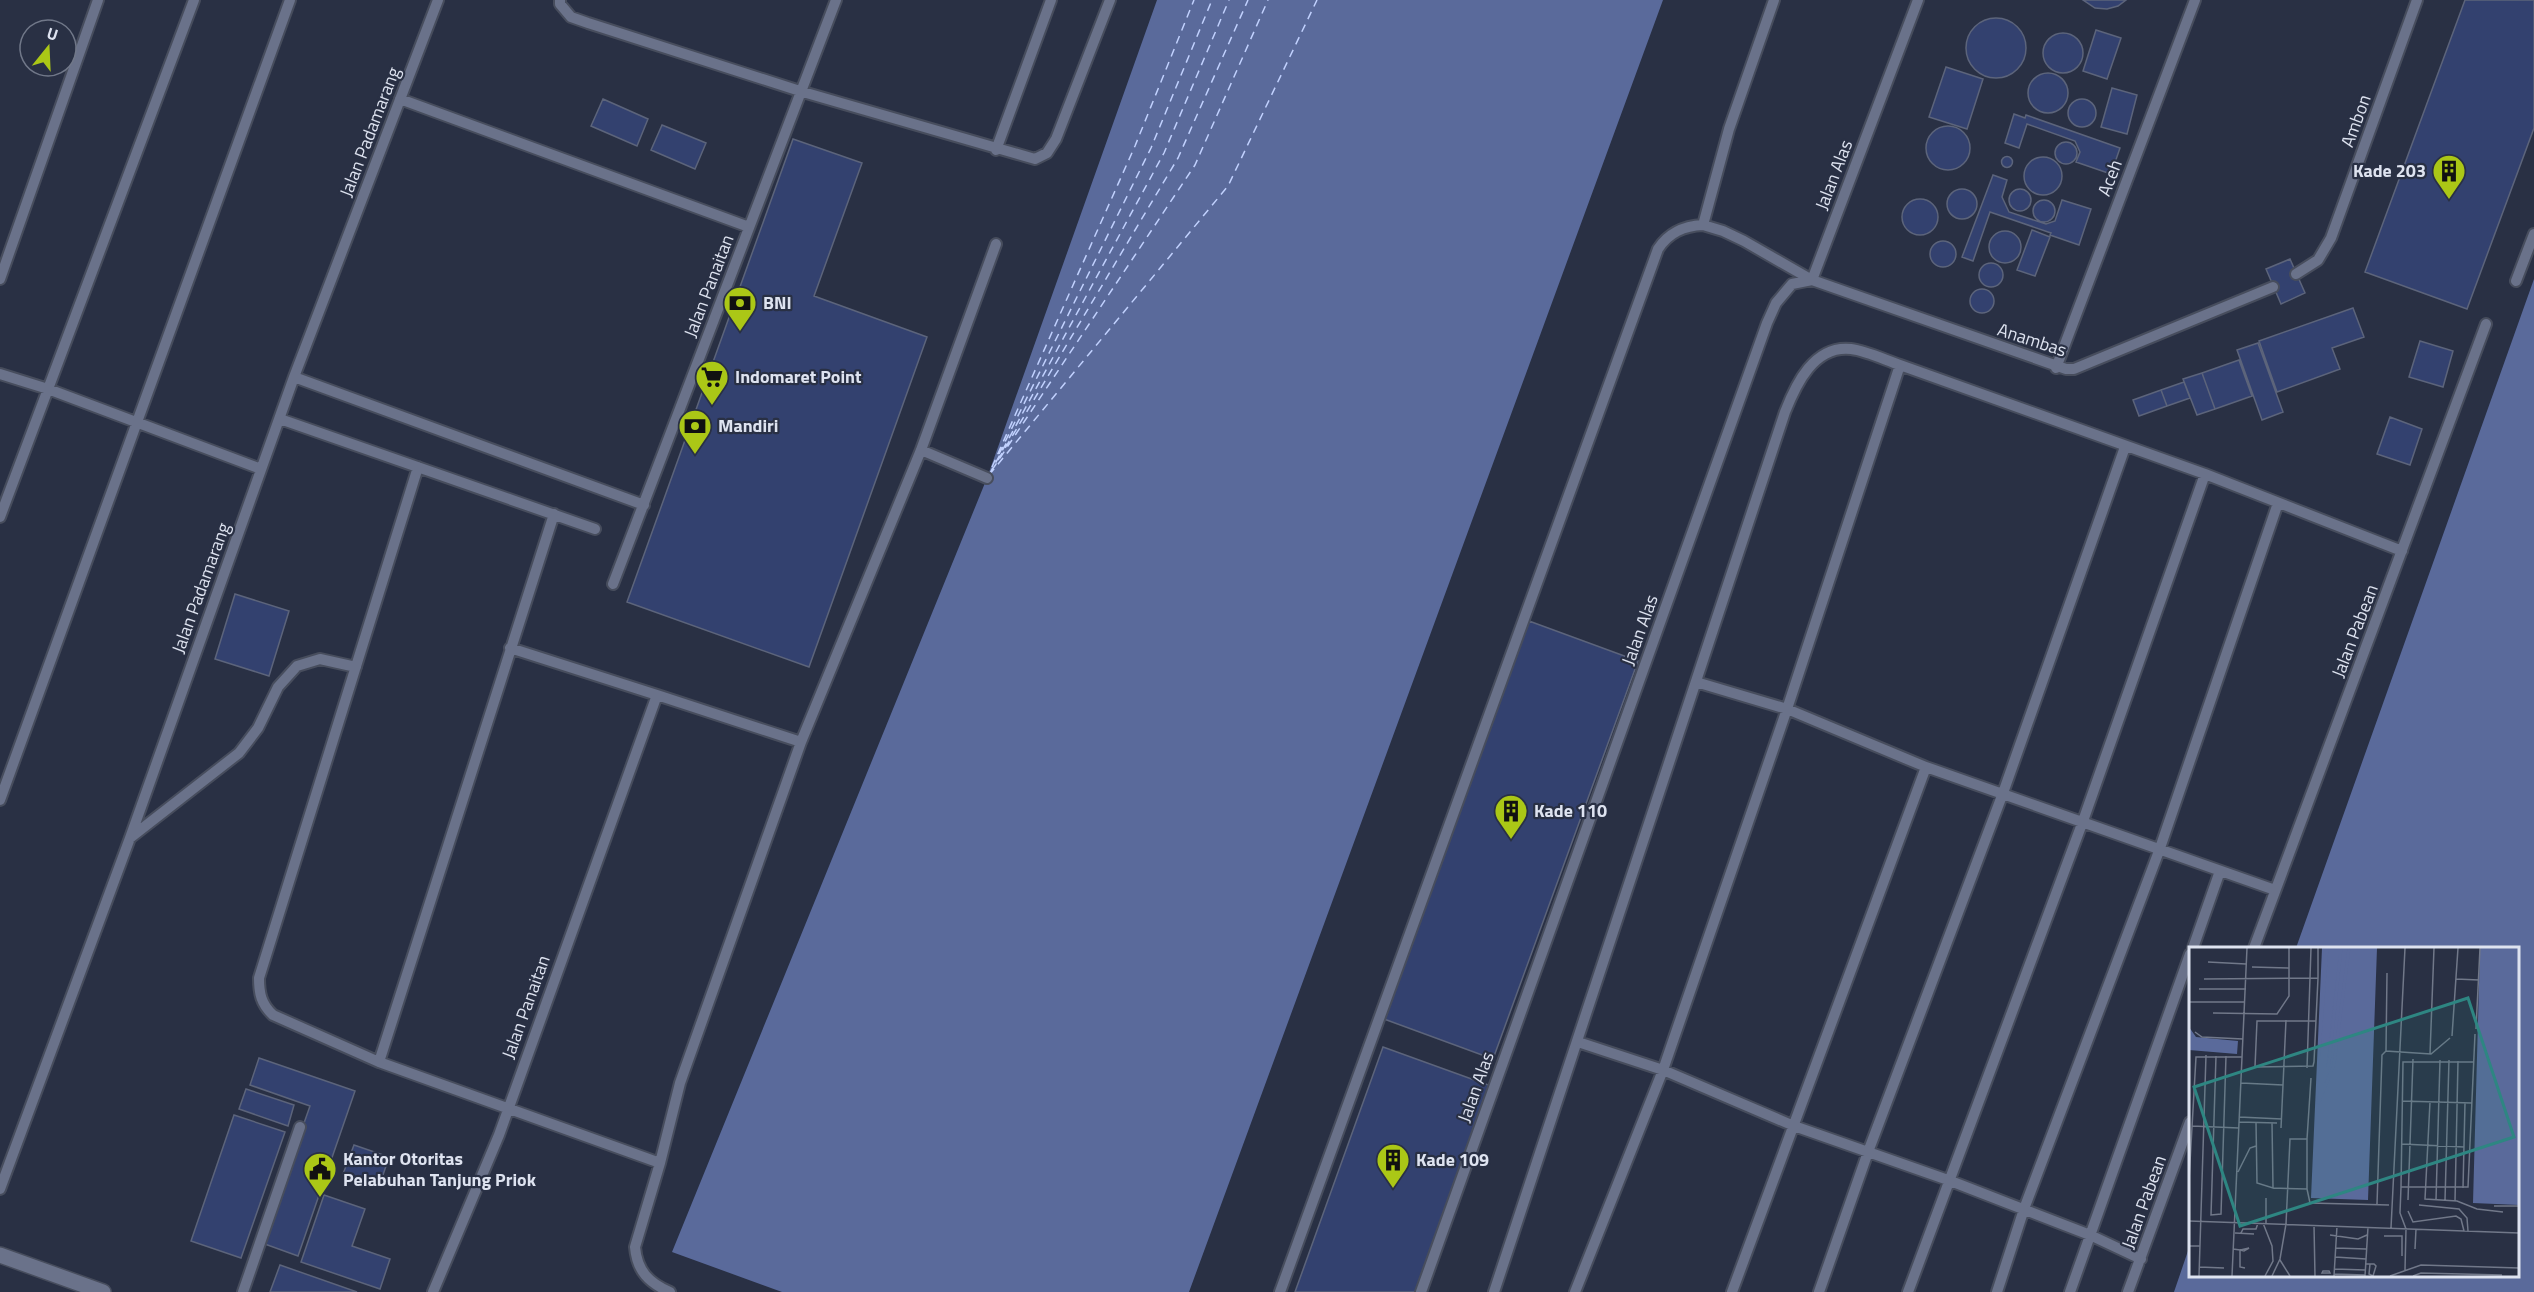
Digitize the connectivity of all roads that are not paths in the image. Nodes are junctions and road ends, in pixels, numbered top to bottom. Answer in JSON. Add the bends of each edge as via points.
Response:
{"nodes":[{"id":1,"x":98,"y":0,"type":"edge"},
{"id":2,"x":194,"y":0,"type":"edge"},
{"id":3,"x":290,"y":0,"type":"edge"},
{"id":4,"x":438,"y":0,"type":"edge"},
{"id":5,"x":560,"y":0,"type":"edge"},
{"id":6,"x":836,"y":0,"type":"edge"},
{"id":7,"x":1051,"y":0,"type":"edge"},
{"id":8,"x":1110,"y":0,"type":"edge"},
{"id":9,"x":1774,"y":0,"type":"edge"},
{"id":10,"x":1918,"y":0,"type":"edge"},
{"id":11,"x":2195,"y":0,"type":"edge"},
{"id":12,"x":2417,"y":0,"type":"edge"},
{"id":13,"x":802,"y":92,"type":"junction"},
{"id":14,"x":400,"y":99,"type":"junction"},
{"id":15,"x":996,"y":150,"type":"junction"},
{"id":16,"x":1703,"y":225,"type":"junction"},
{"id":17,"x":749,"y":227,"type":"junction"},
{"id":18,"x":2534,"y":234,"type":"edge"},
{"id":19,"x":996,"y":244,"type":"dead end"},
{"id":20,"x":2296,"y":274,"type":"dead end"},
{"id":21,"x":0,"y":279,"type":"edge"},
{"id":22,"x":1812,"y":280,"type":"junction"},
{"id":23,"x":2516,"y":281,"type":"dead end"},
{"id":24,"x":2273,"y":286,"type":"dead end"},
{"id":25,"x":2486,"y":324,"type":"dead end"},
{"id":26,"x":1900,"y":365,"type":"junction"},
{"id":27,"x":2056,"y":368,"type":"junction"},
{"id":28,"x":0,"y":374,"type":"edge"},
{"id":29,"x":294,"y":377,"type":"junction"},
{"id":30,"x":48,"y":389,"type":"junction"},
{"id":31,"x":280,"y":419,"type":"junction"},
{"id":32,"x":136,"y":423,"type":"junction"},
{"id":33,"x":2125,"y":447,"type":"junction"},
{"id":34,"x":921,"y":450,"type":"junction"},
{"id":35,"x":418,"y":467,"type":"junction"},
{"id":36,"x":261,"y":469,"type":"junction"},
{"id":37,"x":2205,"y":474,"type":"junction"},
{"id":38,"x":987,"y":478,"type":"dead end"},
{"id":39,"x":2278,"y":503,"type":"junction"},
{"id":40,"x":644,"y":505,"type":"junction"},
{"id":41,"x":554,"y":514,"type":"junction"},
{"id":42,"x":0,"y":517,"type":"edge"},
{"id":43,"x":594,"y":529,"type":"dead end"},
{"id":44,"x":2402,"y":551,"type":"junction"},
{"id":45,"x":613,"y":584,"type":"dead end"},
{"id":46,"x":510,"y":648,"type":"junction"},
{"id":47,"x":356,"y":667,"type":"junction"},
{"id":48,"x":1696,"y":682,"type":"junction"},
{"id":49,"x":657,"y":695,"type":"junction"},
{"id":50,"x":1787,"y":709,"type":"junction"},
{"id":51,"x":801,"y":742,"type":"junction"},
{"id":52,"x":1926,"y":767,"type":"junction"},
{"id":53,"x":2003,"y":794,"type":"junction"},
{"id":54,"x":0,"y":800,"type":"edge"},
{"id":55,"x":2083,"y":821,"type":"junction"},
{"id":56,"x":130,"y":838,"type":"junction"},
{"id":57,"x":2159,"y":851,"type":"junction"},
{"id":58,"x":2220,"y":871,"type":"junction"},
{"id":59,"x":2275,"y":890,"type":"junction"},
{"id":60,"x":2193,"y":947,"type":"edge"},
{"id":61,"x":2254,"y":947,"type":"edge"},
{"id":62,"x":2189,"y":957,"type":"edge"},
{"id":63,"x":1578,"y":1042,"type":"junction"},
{"id":64,"x":379,"y":1062,"type":"junction"},
{"id":65,"x":1663,"y":1070,"type":"junction"},
{"id":66,"x":508,"y":1107,"type":"junction"},
{"id":67,"x":1794,"y":1125,"type":"junction"},
{"id":68,"x":2189,"y":1125,"type":"edge"},
{"id":69,"x":300,"y":1127,"type":"dead end"},
{"id":70,"x":1868,"y":1152,"type":"junction"},
{"id":71,"x":660,"y":1163,"type":"junction"},
{"id":72,"x":1948,"y":1180,"type":"junction"},
{"id":73,"x":0,"y":1189,"type":"edge"},
{"id":74,"x":2024,"y":1209,"type":"junction"},
{"id":75,"x":2090,"y":1235,"type":"junction"},
{"id":76,"x":0,"y":1256,"type":"edge"},
{"id":77,"x":2141,"y":1259,"type":"junction"},
{"id":78,"x":102,"y":1292,"type":"edge"},
{"id":79,"x":243,"y":1292,"type":"edge"},
{"id":80,"x":433,"y":1292,"type":"edge"},
{"id":81,"x":670,"y":1292,"type":"edge"},
{"id":82,"x":1280,"y":1292,"type":"edge"},
{"id":83,"x":1421,"y":1292,"type":"edge"},
{"id":84,"x":1494,"y":1292,"type":"edge"},
{"id":85,"x":1575,"y":1292,"type":"edge"},
{"id":86,"x":1732,"y":1292,"type":"edge"},
{"id":87,"x":1819,"y":1292,"type":"edge"},
{"id":88,"x":1908,"y":1292,"type":"edge"},
{"id":89,"x":1996,"y":1292,"type":"edge"},
{"id":90,"x":2070,"y":1292,"type":"edge"},
{"id":91,"x":2128,"y":1292,"type":"edge"}],
"edges":[{"from":1,"to":21,"type":"lane"},
{"from":2,"to":30,"type":"lane"},
{"from":3,"to":32,"type":"lane"},
{"from":4,"to":14,"type":"lane","name":"Jalan Padamarang"},
{"from":5,"to":13,"type":"lane","via":[[571,17]]},
{"from":6,"to":13,"type":"lane","name":"Jalan Panaitan"},
{"from":7,"to":15,"type":"lane"},
{"from":8,"to":15,"type":"lane","via":[[1066,117],[1047,153],[1035,159]]},
{"from":9,"to":16,"type":"lane","via":[[1729,129]]},
{"from":10,"to":22,"type":"lane","name":"Jalan Alas"},
{"from":11,"to":27,"type":"lane","name":"Aceh"},
{"from":12,"to":20,"type":"lane","name":"Ambon","via":[[2331,238],[2318,260]]},
{"from":13,"to":15,"type":"lane"},
{"from":13,"to":17,"type":"lane","name":"Jalan Panaitan"},
{"from":14,"to":17,"type":"lane"},
{"from":14,"to":29,"type":"lane","name":"Jalan Padamarang"},
{"from":16,"to":22,"type":"lane","name":"Anambas","via":[[1744,241]]},
{"from":16,"to":82,"type":"lane","via":[[1680,229],[1666,237],[1659,249]]},
{"from":17,"to":40,"type":"lane","name":"Jalan Panaitan"},
{"from":18,"to":23,"type":"lane"},
{"from":19,"to":34,"type":"lane"},
{"from":22,"to":27,"type":"lane","name":"Anambas"},
{"from":22,"to":83,"type":"lane","name":"Jalan Alas","via":[[1792,284],[1776,303],[1767,323]]},
{"from":24,"to":27,"type":"lane","name":"Anambas","via":[[2073,369]]},
{"from":25,"to":44,"type":"lane","name":"Jalan Pabean"},
{"from":26,"to":33,"type":"lane"},
{"from":26,"to":48,"type":"lane","via":[[1851,349],[1831,350],[1816,360],[1796,383]]},
{"from":26,"to":50,"type":"lane"},
{"from":28,"to":30,"type":"lane"},
{"from":29,"to":31,"type":"lane","name":"Jalan Padamarang"},
{"from":29,"to":40,"type":"lane"},
{"from":30,"to":32,"type":"lane"},
{"from":30,"to":42,"type":"lane"},
{"from":31,"to":35,"type":"lane"},
{"from":31,"to":36,"type":"lane","name":"Jalan Padamarang"},
{"from":32,"to":36,"type":"lane"},
{"from":32,"to":54,"type":"lane"},
{"from":33,"to":37,"type":"lane"},
{"from":33,"to":53,"type":"lane"},
{"from":34,"to":38,"type":"lane"},
{"from":34,"to":51,"type":"lane"},
{"from":35,"to":41,"type":"lane"},
{"from":35,"to":47,"type":"lane"},
{"from":36,"to":56,"type":"lane","name":"Jalan Padamarang"},
{"from":37,"to":39,"type":"lane"},
{"from":37,"to":55,"type":"lane"},
{"from":39,"to":44,"type":"lane"},
{"from":39,"to":57,"type":"lane"},
{"from":40,"to":45,"type":"lane","name":"Jalan Panaitan"},
{"from":41,"to":43,"type":"lane"},
{"from":41,"to":46,"type":"lane"},
{"from":44,"to":59,"type":"lane","name":"Jalan Pabean"},
{"from":46,"to":49,"type":"lane"},
{"from":46,"to":64,"type":"lane"},
{"from":47,"to":56,"type":"lane","via":[[320,659],[297,666],[278,687],[258,728],[239,753]]},
{"from":47,"to":64,"type":"lane","via":[[259,978],[259,992],[265,1008],[273,1015]]},
{"from":48,"to":50,"type":"lane"},
{"from":48,"to":63,"type":"lane"},
{"from":49,"to":51,"type":"lane"},
{"from":49,"to":66,"type":"lane","name":"Jalan Panaitan"},
{"from":50,"to":52,"type":"lane"},
{"from":50,"to":65,"type":"lane"},
{"from":51,"to":71,"type":"lane","via":[[680,1083]]},
{"from":52,"to":53,"type":"lane"},
{"from":52,"to":67,"type":"lane"},
{"from":53,"to":55,"type":"lane"},
{"from":53,"to":70,"type":"lane"},
{"from":55,"to":57,"type":"lane"},
{"from":55,"to":72,"type":"lane"},
{"from":56,"to":73,"type":"lane","name":"Jalan Padamarang"},
{"from":57,"to":58,"type":"lane"},
{"from":57,"to":74,"type":"lane"},
{"from":58,"to":59,"type":"lane"},
{"from":58,"to":60,"type":"lane"},
{"from":59,"to":61,"type":"lane","name":"Jalan Pabean"},
{"from":62,"to":75,"type":"lane"},
{"from":63,"to":65,"type":"lane"},
{"from":63,"to":84,"type":"lane"},
{"from":64,"to":66,"type":"lane"},
{"from":65,"to":67,"type":"lane"},
{"from":65,"to":85,"type":"lane"},
{"from":66,"to":71,"type":"lane"},
{"from":66,"to":80,"type":"lane","name":"Jalan Panaitan"},
{"from":67,"to":70,"type":"lane"},
{"from":67,"to":86,"type":"lane"},
{"from":68,"to":77,"type":"lane","name":"Jalan Pabean"},
{"from":69,"to":79,"type":"lane"},
{"from":70,"to":72,"type":"lane"},
{"from":70,"to":87,"type":"lane"},
{"from":71,"to":81,"type":"lane","via":[[635,1247],[636,1261],[654,1285]]},
{"from":72,"to":74,"type":"lane"},
{"from":72,"to":88,"type":"lane"},
{"from":74,"to":75,"type":"lane"},
{"from":74,"to":89,"type":"lane"},
{"from":75,"to":77,"type":"lane"},
{"from":75,"to":90,"type":"lane"},
{"from":76,"to":78,"type":"street"},
{"from":77,"to":91,"type":"lane","name":"Jalan Pabean"}]}
